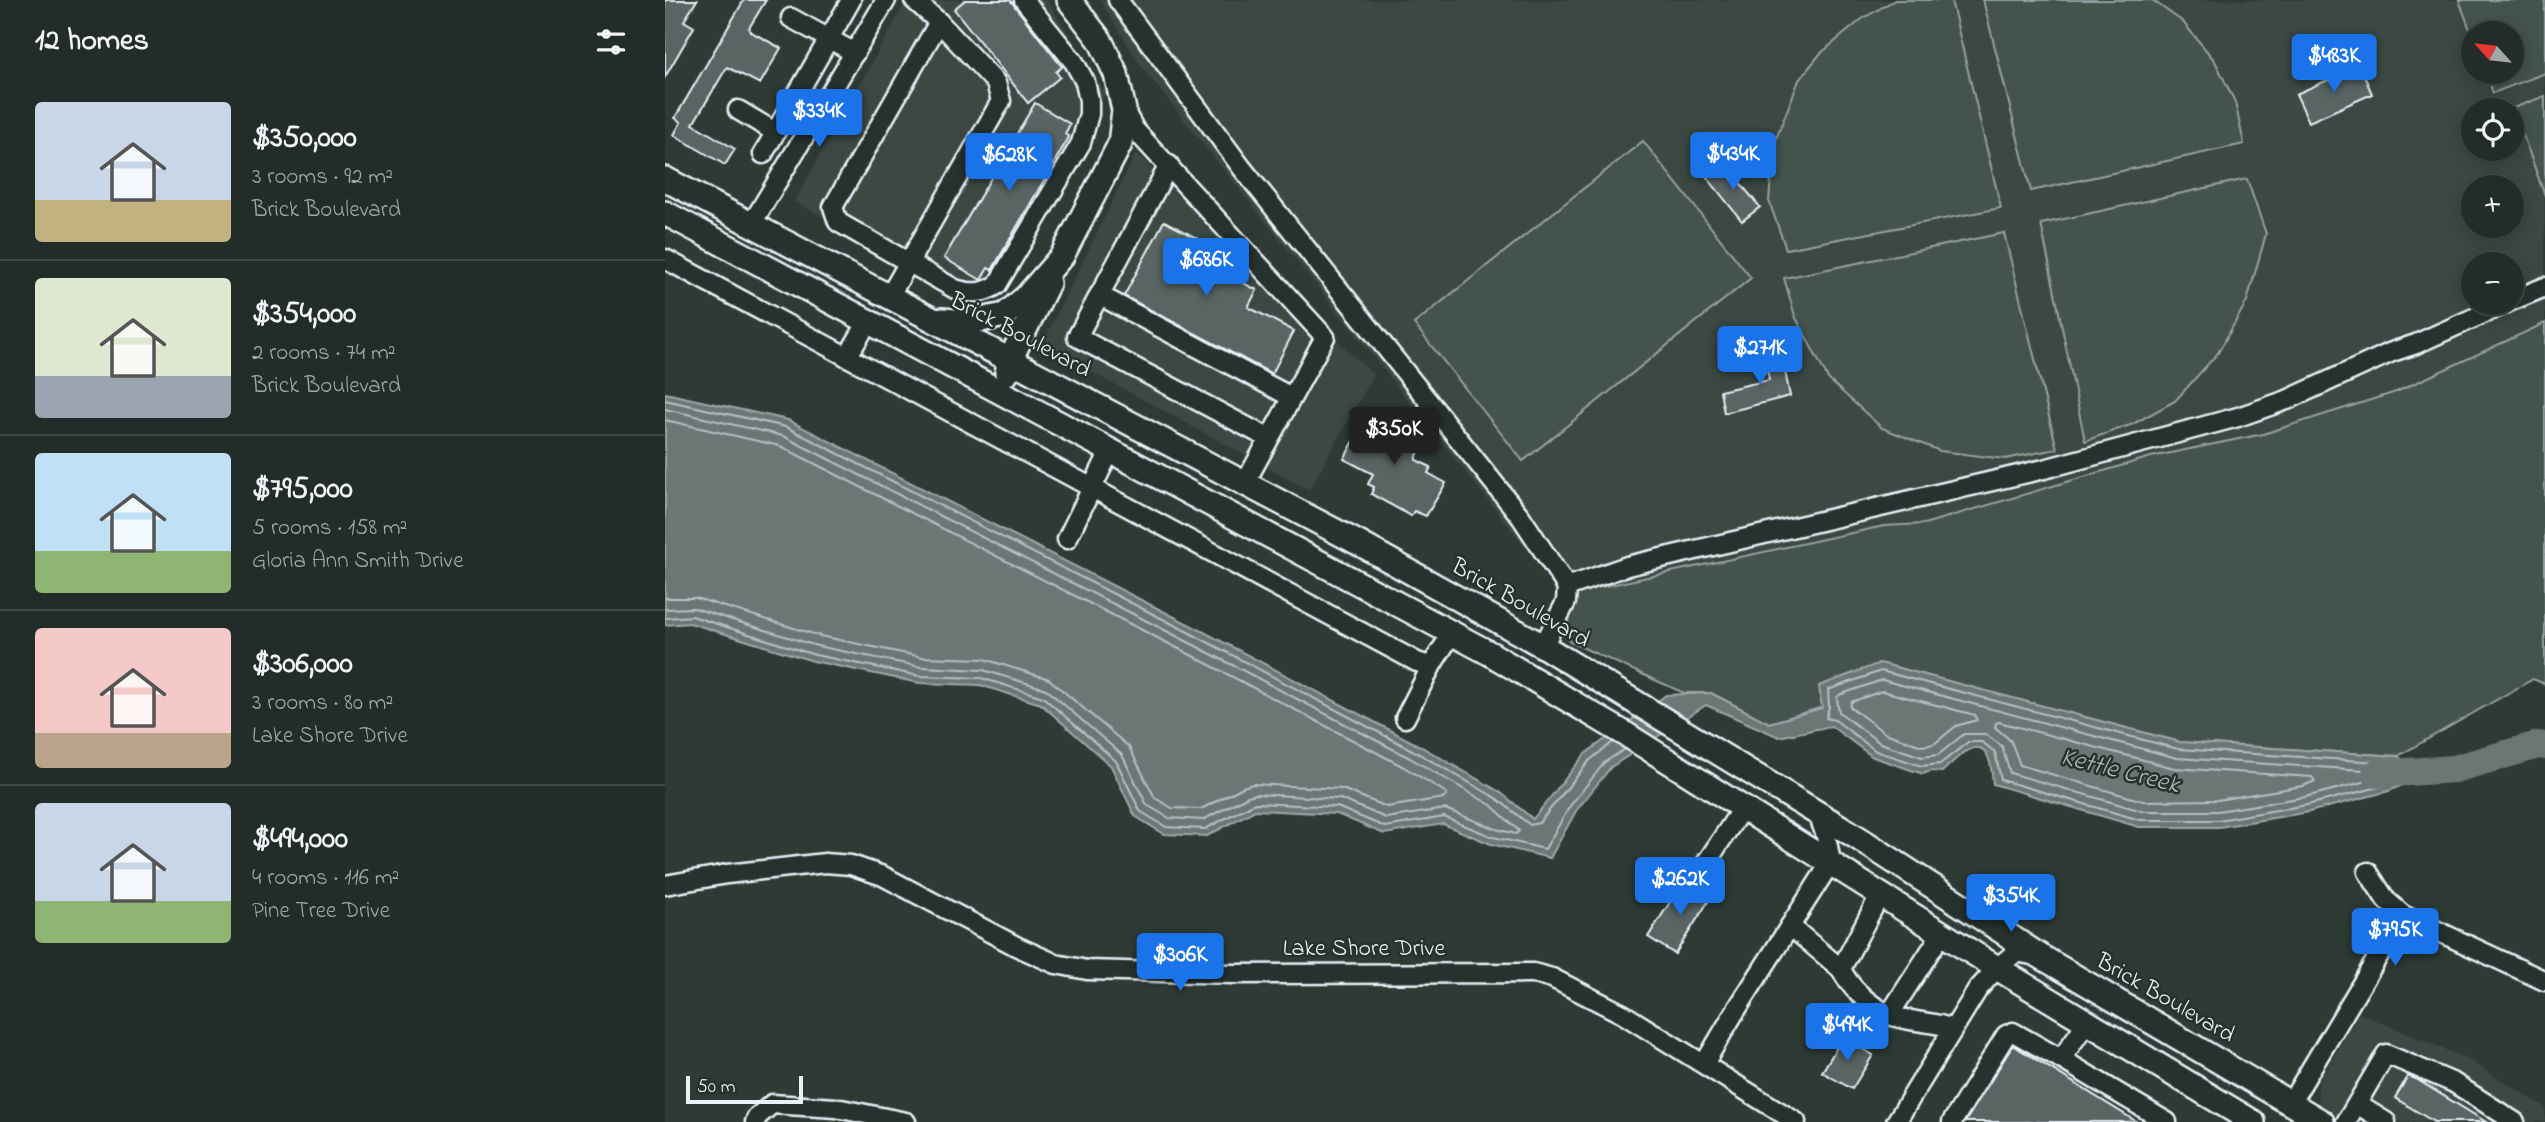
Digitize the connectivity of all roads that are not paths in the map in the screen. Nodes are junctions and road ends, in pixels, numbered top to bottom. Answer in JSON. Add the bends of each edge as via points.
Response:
{"nodes":[{"id":1,"x":851,"y":0,"type":"edge"},
{"id":2,"x":886,"y":0,"type":"edge"},
{"id":3,"x":1024,"y":0,"type":"edge"},
{"id":4,"x":1069,"y":0,"type":"edge"},
{"id":5,"x":1118,"y":0,"type":"edge"},
{"id":6,"x":928,"y":8,"type":"edge"},
{"id":7,"x":791,"y":18,"type":"dead end"},
{"id":8,"x":829,"y":39,"type":"junction"},
{"id":9,"x":855,"y":53,"type":"junction"},
{"id":10,"x":738,"y":110,"type":"dead end"},
{"id":11,"x":1124,"y":110,"type":"junction"},
{"id":12,"x":775,"y":132,"type":"junction"},
{"id":13,"x":763,"y":154,"type":"dead end"},
{"id":14,"x":1169,"y":165,"type":"junction"},
{"id":15,"x":665,"y":179,"type":"edge"},
{"id":16,"x":665,"y":213,"type":"edge"},
{"id":17,"x":751,"y":225,"type":"junction"},
{"id":18,"x":700,"y":231,"type":"junction"},
{"id":19,"x":1062,"y":256,"type":"junction"},
{"id":20,"x":665,"y":260,"type":"edge"},
{"id":21,"x":907,"y":264,"type":"junction"},
{"id":22,"x":2545,"y":287,"type":"edge"},
{"id":23,"x":1099,"y":295,"type":"junction"},
{"id":24,"x":2524,"y":296,"type":"edge"},
{"id":25,"x":889,"y":297,"type":"junction"},
{"id":26,"x":2480,"y":315,"type":"edge"},
{"id":27,"x":930,"y":318,"type":"junction"},
{"id":28,"x":869,"y":322,"type":"junction"},
{"id":29,"x":847,"y":357,"type":"junction"},
{"id":30,"x":1010,"y":360,"type":"junction"},
{"id":31,"x":1291,"y":397,"type":"junction"},
{"id":32,"x":1012,"y":398,"type":"junction"},
{"id":33,"x":1268,"y":438,"type":"junction"},
{"id":34,"x":1110,"y":451,"type":"junction"},
{"id":35,"x":1245,"y":483,"type":"junction"},
{"id":36,"x":1093,"y":488,"type":"junction"},
{"id":37,"x":1067,"y":539,"type":"dead end"},
{"id":38,"x":1567,"y":587,"type":"junction"},
{"id":39,"x":1452,"y":633,"type":"junction"},
{"id":40,"x":1543,"y":646,"type":"junction"},
{"id":41,"x":1433,"y":663,"type":"junction"},
{"id":42,"x":1405,"y":718,"type":"dead end"},
{"id":43,"x":1743,"y":807,"type":"junction"},
{"id":44,"x":1818,"y":814,"type":"junction"},
{"id":45,"x":1832,"y":862,"type":"junction"},
{"id":46,"x":1706,"y":863,"type":"dead end"},
{"id":47,"x":2368,"y":872,"type":"dead end"},
{"id":48,"x":665,"y":885,"type":"edge"},
{"id":49,"x":1881,"y":893,"type":"junction"},
{"id":50,"x":2403,"y":915,"type":"junction"},
{"id":51,"x":1790,"y":926,"type":"junction"},
{"id":52,"x":1942,"y":933,"type":"junction"},
{"id":53,"x":2040,"y":956,"type":"junction"},
{"id":54,"x":1997,"y":968,"type":"junction"},
{"id":55,"x":1841,"y":969,"type":"junction"},
{"id":56,"x":2545,"y":981,"type":"edge"},
{"id":57,"x":1889,"y":1015,"type":"junction"},
{"id":58,"x":2087,"y":1022,"type":"junction"},
{"id":59,"x":1953,"y":1030,"type":"junction"},
{"id":60,"x":2061,"y":1059,"type":"junction"},
{"id":61,"x":1704,"y":1064,"type":"junction"},
{"id":62,"x":2291,"y":1102,"type":"junction"},
{"id":63,"x":2357,"y":1104,"type":"junction"},
{"id":64,"x":2229,"y":1116,"type":"edge"},
{"id":65,"x":755,"y":1122,"type":"edge"},
{"id":66,"x":906,"y":1122,"type":"edge"},
{"id":67,"x":1796,"y":1122,"type":"edge"},
{"id":68,"x":1896,"y":1122,"type":"edge"},
{"id":69,"x":1952,"y":1122,"type":"edge"},
{"id":70,"x":2167,"y":1122,"type":"edge"},
{"id":71,"x":2253,"y":1122,"type":"edge"},
{"id":72,"x":2322,"y":1122,"type":"edge"},
{"id":73,"x":2346,"y":1122,"type":"edge"},
{"id":74,"x":2386,"y":1122,"type":"edge"},
{"id":75,"x":2515,"y":1122,"type":"edge"}],
"edges":[{"from":1,"to":8,"type":"street"},
{"from":2,"to":9,"type":"street"},
{"from":3,"to":21,"type":"street","via":[[1085,82],[1089,114],[1081,143],[997,285],[988,291],[964,292]]},
{"from":4,"to":11,"type":"main road","via":[[1100,40],[1116,74]]},
{"from":5,"to":38,"type":"street","via":[[1243,168],[1521,517]]},
{"from":6,"to":21,"type":"street","via":[[996,83],[1001,101]]},
{"from":6,"to":21,"type":"street","via":[[833,207],[838,222]]},
{"from":7,"to":8,"type":"street"},
{"from":8,"to":9,"type":"street"},
{"from":8,"to":12,"type":"street"},
{"from":9,"to":17,"type":"street"},
{"from":10,"to":12,"type":"street"},
{"from":11,"to":14,"type":"street","via":[[1135,130]]},
{"from":11,"to":19,"type":"main road","via":[[1120,144]]},
{"from":12,"to":13,"type":"street"},
{"from":14,"to":23,"type":"street"},
{"from":14,"to":31,"type":"street","via":[[1325,337]]},
{"from":15,"to":17,"type":"main road","name":"Brick Boulevard"},
{"from":16,"to":18,"type":"main road"},
{"from":17,"to":18,"type":"main road"},
{"from":17,"to":25,"type":"main road","name":"Brick Boulevard"},
{"from":18,"to":28,"type":"main road"},
{"from":19,"to":27,"type":"main road","via":[[1005,314],[971,322]]},
{"from":19,"to":30,"type":"main road"},
{"from":20,"to":29,"type":"street"},
{"from":21,"to":25,"type":"street"},
{"from":22,"to":24,"type":"street"},
{"from":23,"to":31,"type":"street"},
{"from":23,"to":33,"type":"street","via":[[1077,337]]},
{"from":25,"to":27,"type":"main road","name":"Brick Boulevard"},
{"from":26,"to":38,"type":"street","via":[[2238,417],[2044,469],[1627,566]]},
{"from":27,"to":30,"type":"main road","name":"Brick Boulevard"},
{"from":28,"to":29,"type":"street"},
{"from":28,"to":32,"type":"main road"},
{"from":29,"to":36,"type":"street"},
{"from":30,"to":32,"type":"main road","via":[[1006,379]]},
{"from":30,"to":35,"type":"main road","name":"Brick Boulevard"},
{"from":31,"to":33,"type":"street"},
{"from":32,"to":34,"type":"main road"},
{"from":33,"to":35,"type":"street"},
{"from":34,"to":36,"type":"street"},
{"from":34,"to":39,"type":"main road"},
{"from":35,"to":40,"type":"main road","name":"Brick Boulevard"},
{"from":36,"to":37,"type":"street"},
{"from":36,"to":41,"type":"street","via":[[1417,662]]},
{"from":38,"to":40,"type":"street","via":[[1566,602]]},
{"from":39,"to":41,"type":"street"},
{"from":39,"to":43,"type":"main road"},
{"from":40,"to":44,"type":"main road","name":"Brick Boulevard"},
{"from":41,"to":42,"type":"street"},
{"from":43,"to":45,"type":"main road"},
{"from":43,"to":46,"type":"street"},
{"from":44,"to":45,"type":"street"},
{"from":44,"to":53,"type":"main road","name":"Brick Boulevard"},
{"from":45,"to":49,"type":"main road"},
{"from":45,"to":51,"type":"street"},
{"from":47,"to":50,"type":"street","via":[[2386,900]]},
{"from":48,"to":61,"type":"street","name":"Lake Shore Drive","via":[[825,863],[851,865],[883,876],[1056,964],[1087,970],[1533,974],[1552,978],[1623,1014]]},
{"from":49,"to":52,"type":"main road"},
{"from":49,"to":55,"type":"street"},
{"from":50,"to":56,"type":"street"},
{"from":50,"to":62,"type":"street"},
{"from":51,"to":55,"type":"street"},
{"from":51,"to":61,"type":"street"},
{"from":52,"to":54,"type":"main road"},
{"from":52,"to":57,"type":"street"},
{"from":53,"to":54,"type":"street","via":[[2016,953]]},
{"from":53,"to":62,"type":"main road","name":"Brick Boulevard"},
{"from":54,"to":58,"type":"main road"},
{"from":54,"to":59,"type":"street"},
{"from":55,"to":57,"type":"street","via":[[1849,986]]},
{"from":57,"to":59,"type":"street"},
{"from":58,"to":60,"type":"street"},
{"from":58,"to":64,"type":"main road"},
{"from":59,"to":68,"type":"street"},
{"from":60,"to":69,"type":"street","via":[[2013,1032],[2006,1035]]},
{"from":60,"to":70,"type":"street"},
{"from":61,"to":67,"type":"street","name":"Lake Shore Drive"},
{"from":62,"to":72,"type":"main road","name":"Brick Boulevard"},
{"from":63,"to":73,"type":"street"},
{"from":63,"to":74,"type":"street"},
{"from":63,"to":75,"type":"street","via":[[2386,1054],[2454,1083]]},
{"from":64,"to":71,"type":"main road"},
{"from":65,"to":66,"type":"street","via":[[772,1104],[836,1108]]}]}
